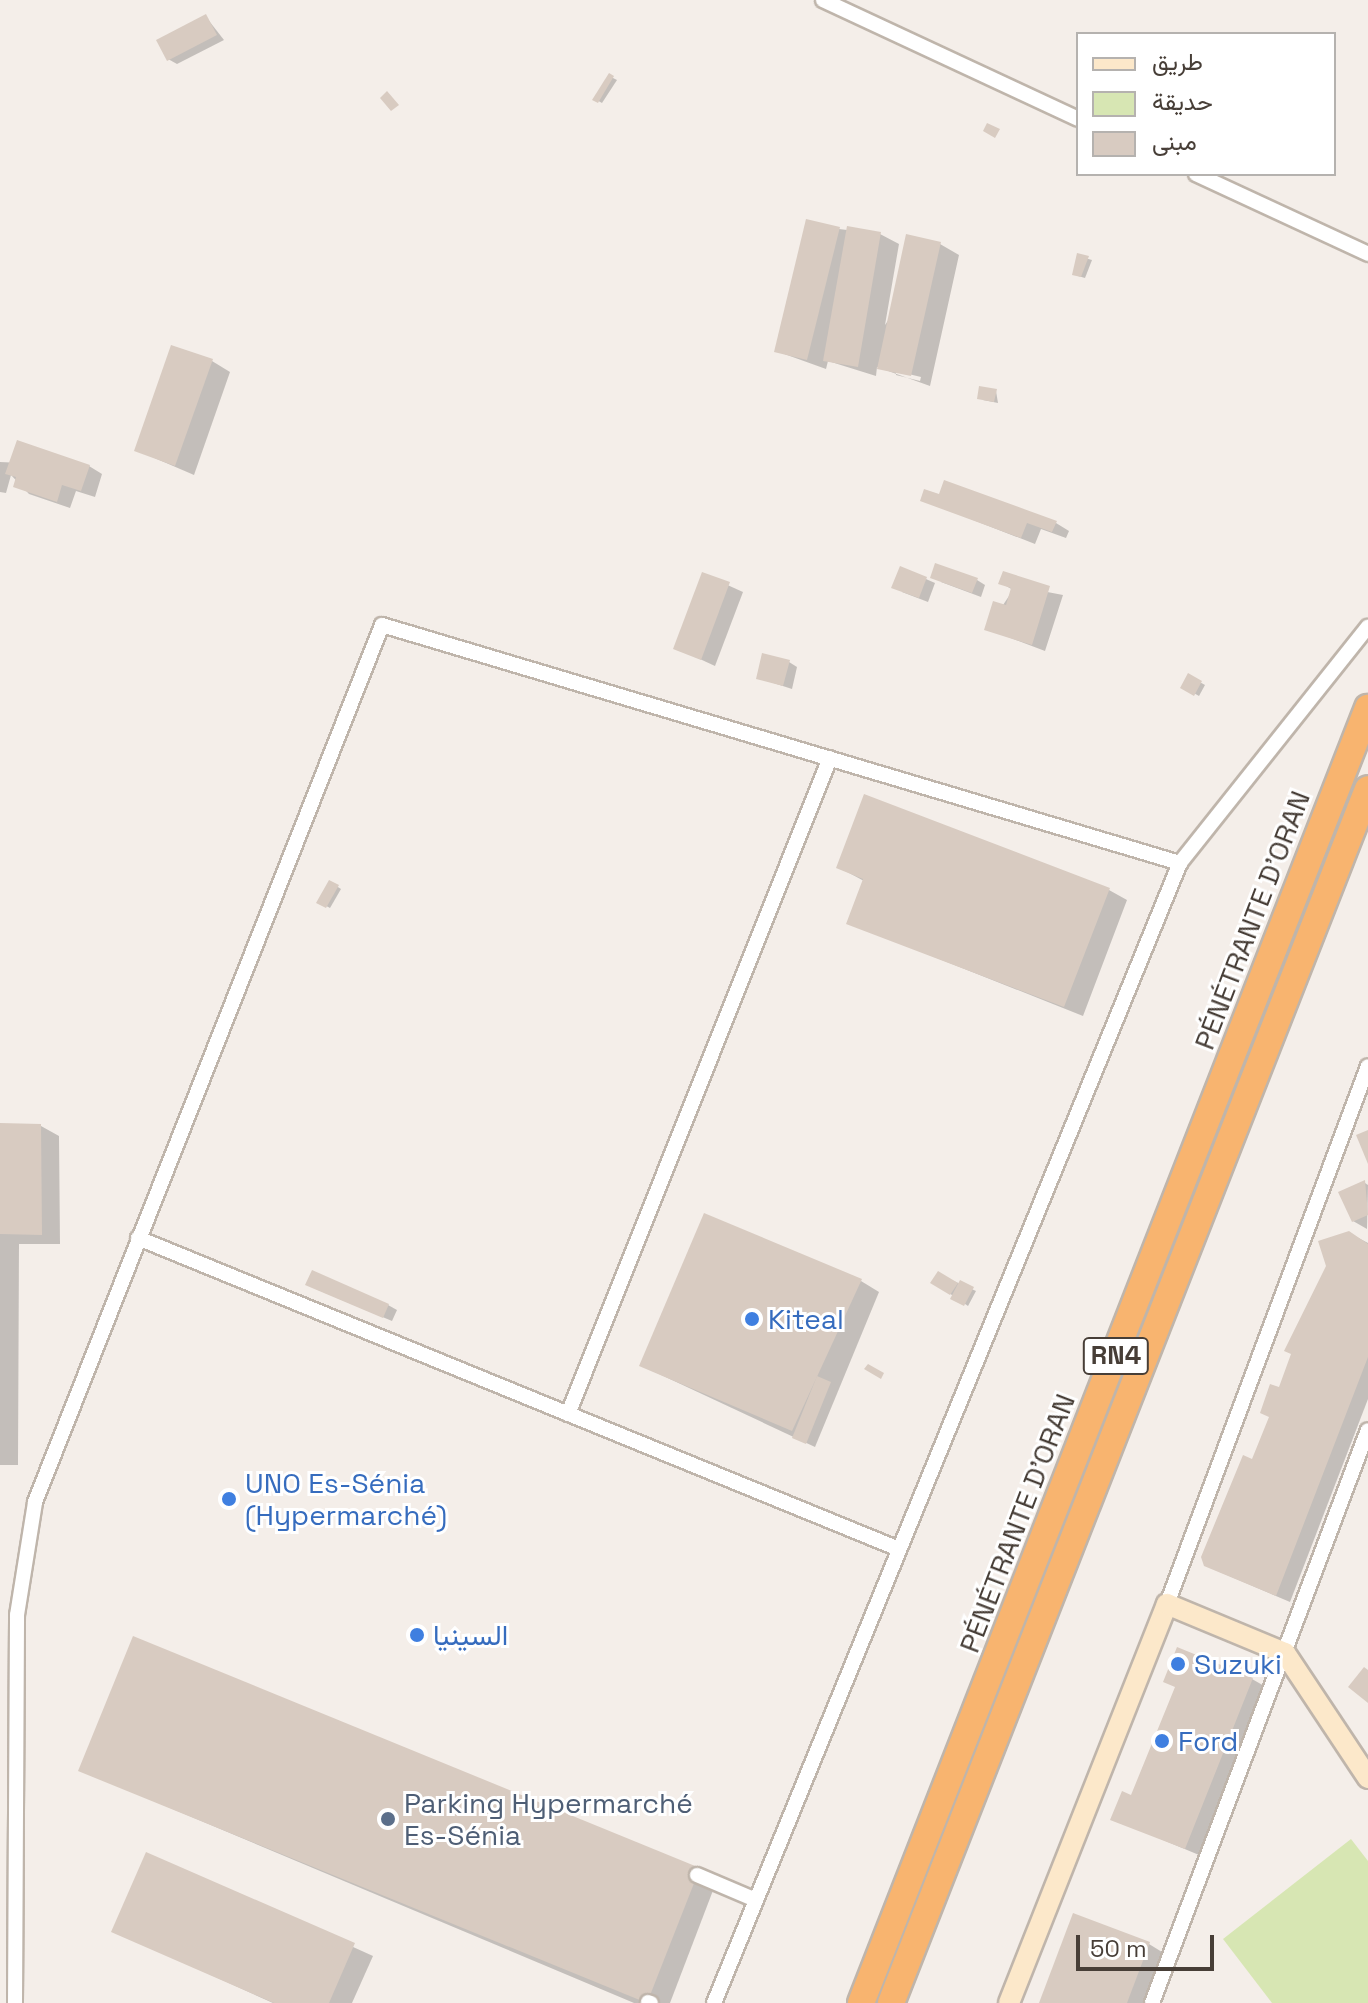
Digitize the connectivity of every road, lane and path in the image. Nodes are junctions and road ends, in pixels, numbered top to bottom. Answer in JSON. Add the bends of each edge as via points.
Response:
{"nodes":[{"id":1,"x":823,"y":0,"type":"edge"},
{"id":2,"x":1076,"y":118,"type":"edge"},
{"id":3,"x":1200,"y":176,"type":"edge"},
{"id":4,"x":1368,"y":254,"type":"edge"},
{"id":5,"x":1368,"y":627,"type":"edge"},
{"id":6,"x":1368,"y":708,"type":"edge"},
{"id":7,"x":830,"y":758,"type":"junction"},
{"id":8,"x":1368,"y":789,"type":"edge"},
{"id":9,"x":1180,"y":863,"type":"junction"},
{"id":10,"x":1368,"y":1066,"type":"edge"},
{"id":11,"x":138,"y":1238,"type":"junction"},
{"id":12,"x":568,"y":1414,"type":"junction"},
{"id":13,"x":1368,"y":1430,"type":"edge"},
{"id":14,"x":899,"y":1549,"type":"junction"},
{"id":15,"x":1167,"y":1604,"type":"junction"},
{"id":16,"x":1285,"y":1653,"type":"junction"},
{"id":17,"x":1368,"y":1778,"type":"edge"},
{"id":18,"x":697,"y":1875,"type":"dead end"},
{"id":19,"x":756,"y":1900,"type":"junction"},
{"id":20,"x":15,"y":2003,"type":"edge"},
{"id":21,"x":714,"y":2003,"type":"edge"},
{"id":22,"x":861,"y":2003,"type":"edge"},
{"id":23,"x":891,"y":2003,"type":"edge"},
{"id":24,"x":1009,"y":2003,"type":"edge"},
{"id":25,"x":1152,"y":2003,"type":"edge"}],
"edges":[{"from":1,"to":2,"type":"street"},
{"from":3,"to":4,"type":"street"},
{"from":5,"to":9,"type":"street"},
{"from":6,"to":22,"type":"highway","name":"PÉNÉTRANTE D'ORAN","number":"RN4"},
{"from":7,"to":9,"type":"street"},
{"from":7,"to":11,"type":"street","via":[[382,625]]},
{"from":7,"to":12,"type":"street"},
{"from":8,"to":23,"type":"highway","name":"PÉNÉTRANTE D'ORAN","number":"RN4"},
{"from":9,"to":14,"type":"street"},
{"from":10,"to":15,"type":"street"},
{"from":11,"to":12,"type":"street"},
{"from":11,"to":20,"type":"street","via":[[26,1540],[17,1615]]},
{"from":12,"to":14,"type":"street"},
{"from":13,"to":16,"type":"street"},
{"from":14,"to":19,"type":"street"},
{"from":15,"to":16,"type":"street"},
{"from":15,"to":24,"type":"street"},
{"from":16,"to":17,"type":"street"},
{"from":16,"to":25,"type":"street"},
{"from":18,"to":19,"type":"street"},
{"from":19,"to":21,"type":"street"}]}
